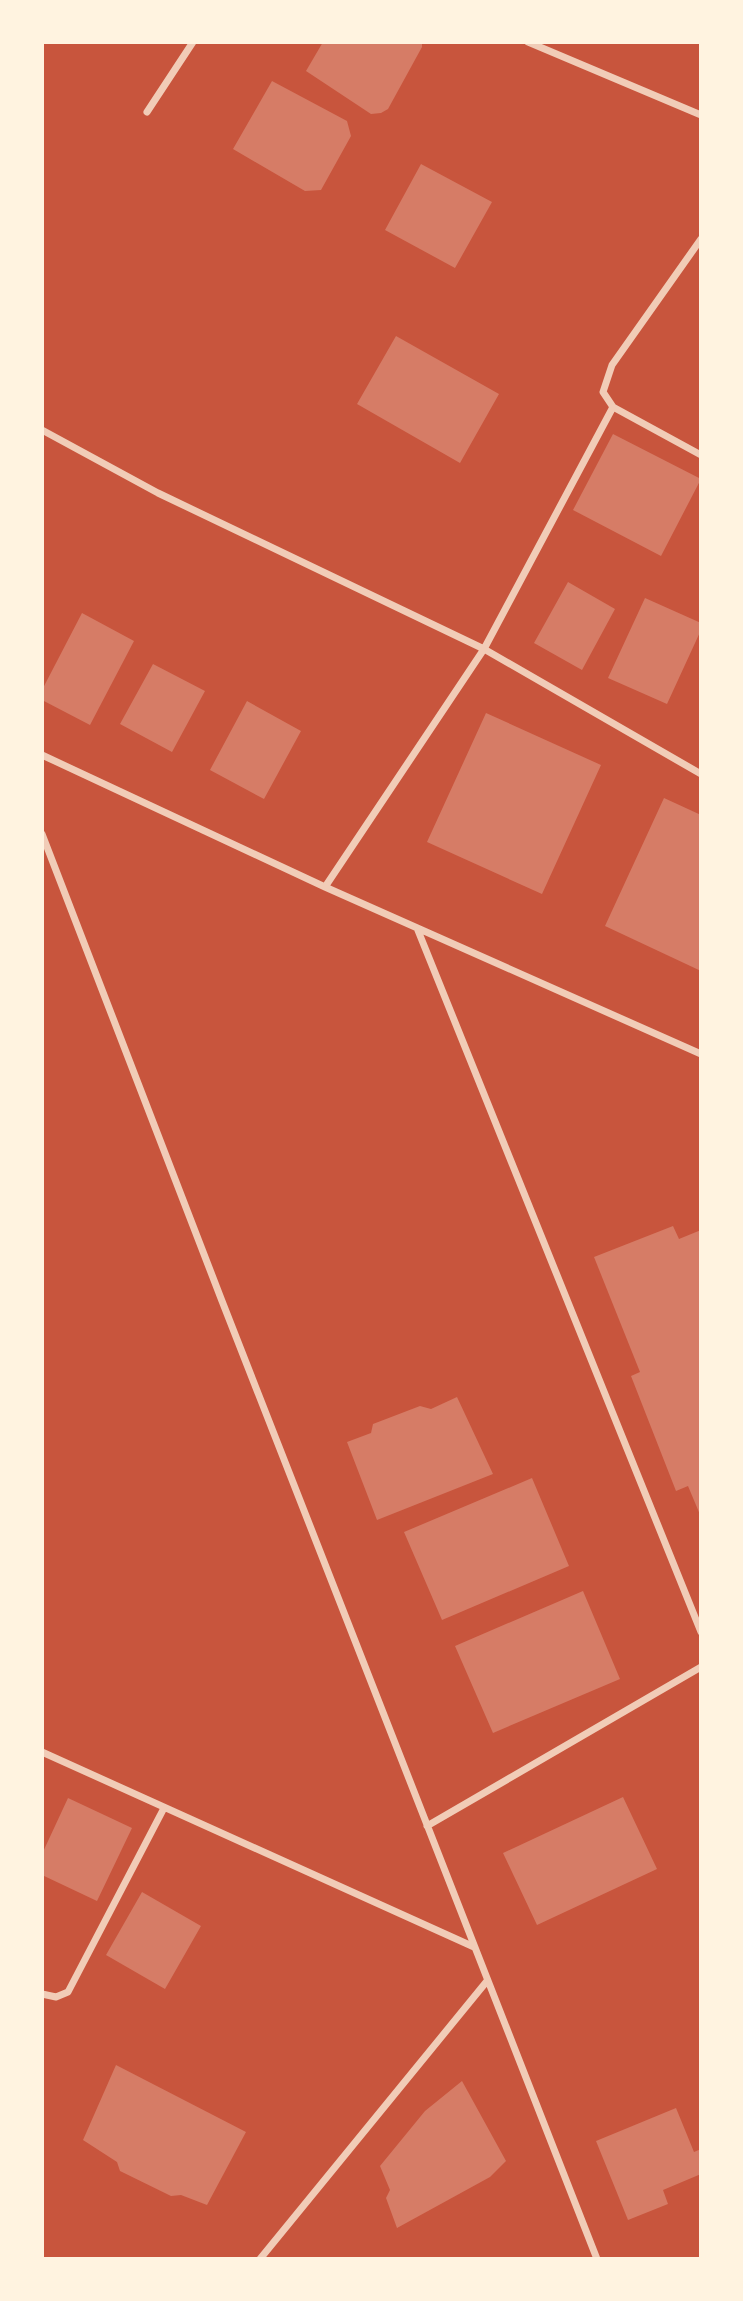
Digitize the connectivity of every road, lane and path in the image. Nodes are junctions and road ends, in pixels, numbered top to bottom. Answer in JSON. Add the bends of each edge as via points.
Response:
{"nodes":[{"id":1,"x":193,"y":42,"type":"edge"},
{"id":2,"x":528,"y":42,"type":"edge"},
{"id":3,"x":148,"y":112,"type":"dead end"},
{"id":4,"x":701,"y":115,"type":"edge"},
{"id":5,"x":701,"y":239,"type":"edge"},
{"id":6,"x":613,"y":407,"type":"junction"},
{"id":7,"x":42,"y":430,"type":"edge"},
{"id":8,"x":701,"y":455,"type":"edge"},
{"id":9,"x":484,"y":649,"type":"junction"},
{"id":10,"x":42,"y":755,"type":"edge"},
{"id":11,"x":701,"y":774,"type":"edge"},
{"id":12,"x":42,"y":834,"type":"edge"},
{"id":13,"x":326,"y":887,"type":"junction"},
{"id":14,"x":417,"y":928,"type":"junction"},
{"id":15,"x":701,"y":1054,"type":"edge"},
{"id":16,"x":701,"y":1632,"type":"edge"},
{"id":17,"x":701,"y":1667,"type":"edge"},
{"id":18,"x":42,"y":1752,"type":"edge"},
{"id":19,"x":164,"y":1808,"type":"junction"},
{"id":20,"x":427,"y":1826,"type":"junction"},
{"id":21,"x":474,"y":1947,"type":"junction"},
{"id":22,"x":487,"y":1981,"type":"junction"},
{"id":23,"x":42,"y":1994,"type":"edge"},
{"id":24,"x":260,"y":2259,"type":"edge"},
{"id":25,"x":597,"y":2259,"type":"edge"}],
"edges":[{"from":1,"to":3,"type":"street"},
{"from":2,"to":4,"type":"street"},
{"from":5,"to":6,"type":"street","via":[[612,365],[603,392]]},
{"from":6,"to":8,"type":"street"},
{"from":6,"to":9,"type":"street"},
{"from":7,"to":9,"type":"street","via":[[158,493]]},
{"from":9,"to":11,"type":"street"},
{"from":9,"to":13,"type":"street"},
{"from":10,"to":13,"type":"street"},
{"from":12,"to":20,"type":"street"},
{"from":13,"to":14,"type":"street"},
{"from":14,"to":15,"type":"street"},
{"from":14,"to":16,"type":"street"},
{"from":17,"to":20,"type":"street"},
{"from":18,"to":19,"type":"street"},
{"from":19,"to":21,"type":"street"},
{"from":19,"to":23,"type":"street","via":[[68,1992],[56,1997]]},
{"from":20,"to":21,"type":"street"},
{"from":21,"to":22,"type":"street"},
{"from":22,"to":24,"type":"street"},
{"from":22,"to":25,"type":"street"}]}
